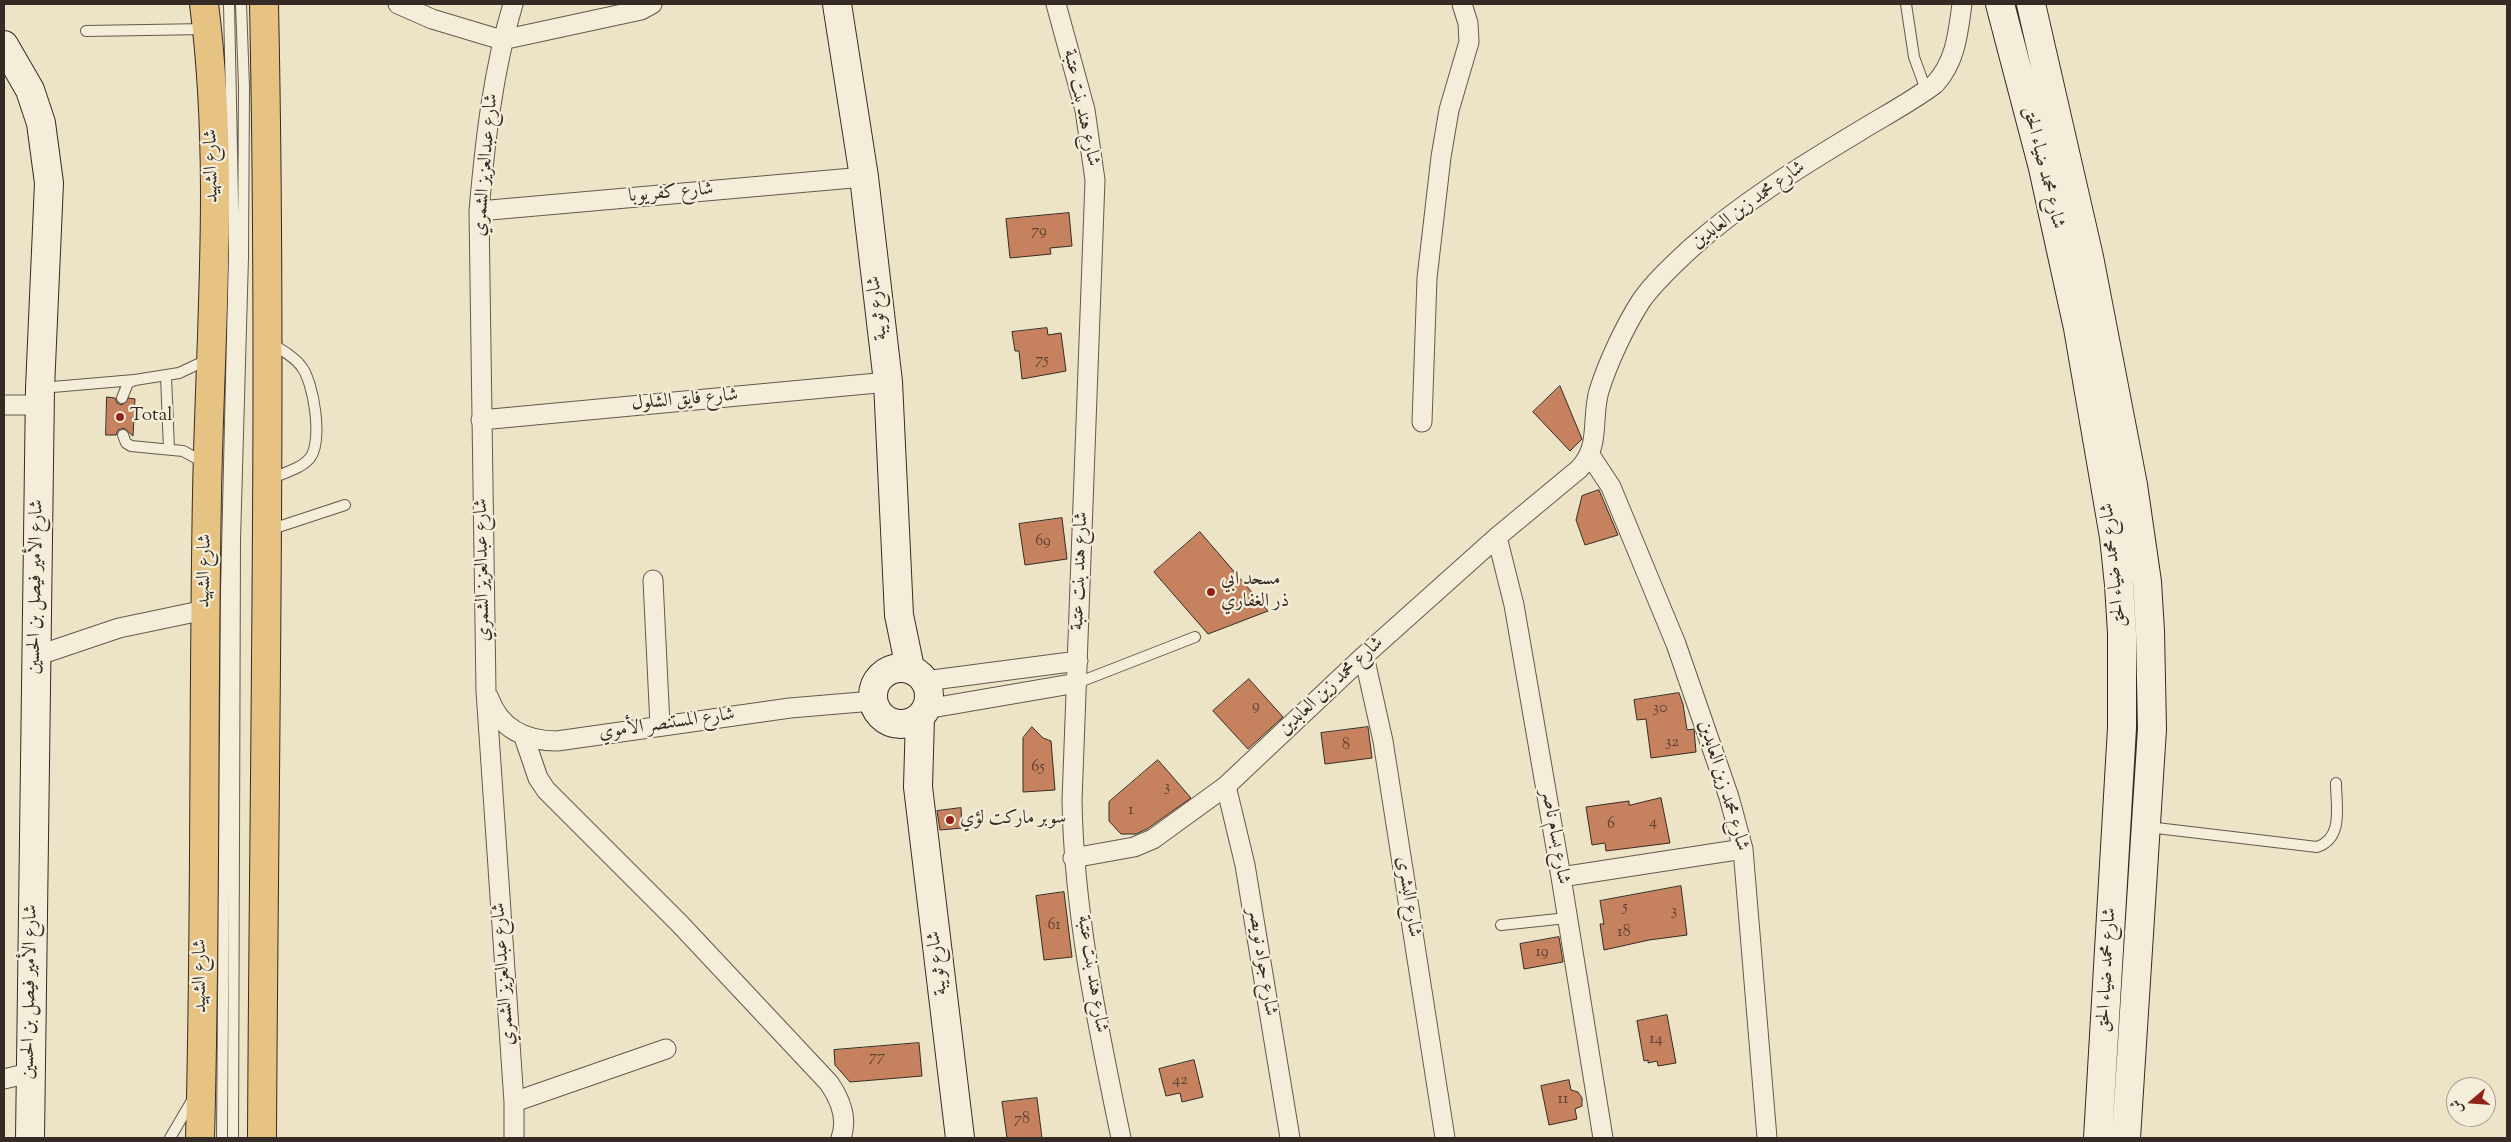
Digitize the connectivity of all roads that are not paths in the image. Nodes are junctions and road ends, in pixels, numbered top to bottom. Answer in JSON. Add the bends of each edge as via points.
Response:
{"nodes":[{"id":1,"x":229,"y":4,"type":"edge"},
{"id":2,"x":241,"y":4,"type":"edge"},
{"id":3,"x":264,"y":4,"type":"edge"},
{"id":4,"x":398,"y":4,"type":"edge"},
{"id":5,"x":513,"y":4,"type":"edge"},
{"id":6,"x":652,"y":4,"type":"edge"},
{"id":7,"x":837,"y":4,"type":"edge"},
{"id":8,"x":1056,"y":4,"type":"edge"},
{"id":9,"x":1462,"y":4,"type":"edge"},
{"id":10,"x":1906,"y":4,"type":"edge"},
{"id":11,"x":1962,"y":4,"type":"edge"},
{"id":12,"x":2000,"y":4,"type":"edge"},
{"id":13,"x":2031,"y":4,"type":"edge"},
{"id":14,"x":206,"y":16,"type":"edge"},
{"id":15,"x":86,"y":31,"type":"dead end"},
{"id":16,"x":502,"y":40,"type":"junction"},
{"id":17,"x":4,"y":45,"type":"edge"},
{"id":18,"x":1926,"y":90,"type":"junction"},
{"id":19,"x":864,"y":178,"type":"junction"},
{"id":20,"x":479,"y":211,"type":"junction"},
{"id":21,"x":269,"y":342,"type":"junction"},
{"id":22,"x":210,"y":358,"type":"junction"},
{"id":23,"x":166,"y":376,"type":"junction"},
{"id":24,"x":135,"y":380,"type":"junction"},
{"id":25,"x":888,"y":382,"type":"junction"},
{"id":26,"x":40,"y":397,"type":"junction"},
{"id":27,"x":122,"y":398,"type":"dead end"},
{"id":28,"x":4,"y":405,"type":"edge"},
{"id":29,"x":482,"y":420,"type":"junction"},
{"id":30,"x":1422,"y":422,"type":"dead end"},
{"id":31,"x":123,"y":435,"type":"dead end"},
{"id":32,"x":169,"y":449,"type":"junction"},
{"id":33,"x":1590,"y":455,"type":"junction"},
{"id":34,"x":208,"y":464,"type":"junction"},
{"id":35,"x":266,"y":480,"type":"junction"},
{"id":36,"x":345,"y":504,"type":"dead end"},
{"id":37,"x":265,"y":531,"type":"junction"},
{"id":38,"x":1497,"y":537,"type":"junction"},
{"id":39,"x":653,"y":580,"type":"dead end"},
{"id":40,"x":205,"y":610,"type":"junction"},
{"id":41,"x":899,"y":616,"type":"junction"},
{"id":42,"x":1195,"y":637,"type":"dead end"},
{"id":43,"x":36,"y":656,"type":"junction"},
{"id":44,"x":1364,"y":656,"type":"junction"},
{"id":45,"x":1078,"y":661,"type":"junction"},
{"id":46,"x":882,"y":674,"type":"junction"},
{"id":47,"x":918,"y":675,"type":"junction"},
{"id":48,"x":1076,"y":683,"type":"junction"},
{"id":49,"x":486,"y":691,"type":"junction"},
{"id":50,"x":873,"y":701,"type":"junction"},
{"id":51,"x":923,"y":713,"type":"junction"},
{"id":52,"x":892,"y":723,"type":"junction"},
{"id":53,"x":660,"y":726,"type":"junction"},
{"id":54,"x":524,"y":737,"type":"junction"},
{"id":55,"x":2336,"y":784,"type":"dead end"},
{"id":56,"x":1226,"y":786,"type":"junction"},
{"id":57,"x":918,"y":787,"type":"junction"},
{"id":58,"x":2147,"y":827,"type":"junction"},
{"id":59,"x":1743,"y":849,"type":"junction"},
{"id":60,"x":1073,"y":858,"type":"junction"},
{"id":61,"x":1561,"y":877,"type":"junction"},
{"id":62,"x":1567,"y":918,"type":"junction"},
{"id":63,"x":1501,"y":925,"type":"dead end"},
{"id":64,"x":666,"y":1049,"type":"dead end"},
{"id":65,"x":17,"y":1076,"type":"edge"},
{"id":66,"x":201,"y":1086,"type":"junction"},
{"id":67,"x":514,"y":1102,"type":"junction"},
{"id":68,"x":30,"y":1138,"type":"edge"},
{"id":69,"x":170,"y":1138,"type":"edge"},
{"id":70,"x":200,"y":1138,"type":"edge"},
{"id":71,"x":222,"y":1138,"type":"edge"},
{"id":72,"x":233,"y":1138,"type":"edge"},
{"id":73,"x":262,"y":1138,"type":"edge"},
{"id":74,"x":514,"y":1138,"type":"edge"},
{"id":75,"x":841,"y":1138,"type":"edge"},
{"id":76,"x":960,"y":1138,"type":"edge"},
{"id":77,"x":1121,"y":1138,"type":"edge"},
{"id":78,"x":1290,"y":1138,"type":"edge"},
{"id":79,"x":1445,"y":1138,"type":"edge"},
{"id":80,"x":1603,"y":1138,"type":"edge"},
{"id":81,"x":1767,"y":1138,"type":"edge"},
{"id":82,"x":2098,"y":1138,"type":"edge"},
{"id":83,"x":2126,"y":1138,"type":"edge"}],
"edges":[{"from":1,"to":71,"type":"lane","via":[[234,252],[226,593]]},
{"from":2,"to":72,"type":"lane","via":[[244,248],[235,540]]},
{"from":3,"to":21,"type":"highway"},
{"from":4,"to":16,"type":"street","via":[[432,19]]},
{"from":5,"to":16,"type":"street","name":"شارع عبدالعزيز الشمري"},
{"from":6,"to":16,"type":"street","via":[[641,10]]},
{"from":7,"to":19,"type":"street","name":"شارع ثويبة"},
{"from":8,"to":45,"type":"street","name":"شارع هند بنت عتبة","via":[[1085,110],[1095,180]]},
{"from":9,"to":30,"type":"street","via":[[1468,23],[1468,42],[1449,110],[1441,157],[1427,278]]},
{"from":10,"to":18,"type":"lane","via":[[1914,56]]},
{"from":11,"to":18,"type":"street","name":"شارع محمد زين العابدين","via":[[1949,66]]},
{"from":12,"to":82,"type":"street","name":"شارع محمد ضياء الحق","via":[[2043,168],[2078,328],[2119,584],[2122,728]]},
{"from":13,"to":58,"type":"street","name":"شارع محمد ضياء الحق","via":[[2090,256],[2141,534],[2152,680]]},
{"from":14,"to":15,"type":"lane"},
{"from":14,"to":22,"type":"highway","name":"شارع الشهيد","via":[[214,144]]},
{"from":16,"to":20,"type":"street","name":"شارع عبدالعزيز الشمري","via":[[486,139]]},
{"from":17,"to":26,"type":"street","name":"شارع الأمير فيصل بن الحسين","via":[[30,90],[47,154],[49,183]]},
{"from":18,"to":33,"type":"street","name":"شارع محمد زين العابدين","via":[[1760,194],[1712,229],[1663,275],[1641,300],[1602,382]]},
{"from":19,"to":20,"type":"street","name":"شارع كفريوبا"},
{"from":19,"to":25,"type":"street","name":"شارع ثويبة"},
{"from":20,"to":29,"type":"street","name":"شارع عبدالعزيز الشمري"},
{"from":21,"to":35,"type":"highway"},
{"from":21,"to":35,"type":"lane","via":[[296,360],[307,375],[313,393],[316,440],[315,449],[304,464]]},
{"from":22,"to":23,"type":"lane"},
{"from":22,"to":34,"type":"highway","name":"شارع الشهيد"},
{"from":23,"to":24,"type":"lane"},
{"from":23,"to":32,"type":"lane"},
{"from":24,"to":26,"type":"lane"},
{"from":24,"to":27,"type":"lane","via":[[128,383]]},
{"from":25,"to":29,"type":"street","name":"شارع فايق الشلول"},
{"from":25,"to":41,"type":"street","name":"شارع ثويبة"},
{"from":26,"to":28,"type":"street"},
{"from":26,"to":43,"type":"street","name":"شارع الأمير فيصل بن الحسين"},
{"from":29,"to":49,"type":"street","name":"شارع عبدالعزيز الشمري"},
{"from":31,"to":32,"type":"lane","via":[[131,446]]},
{"from":32,"to":34,"type":"lane","via":[[183,451]]},
{"from":33,"to":38,"type":"street","name":"شارع محمد زين العابدين","via":[[1579,469]]},
{"from":33,"to":59,"type":"street","name":"شارع محمد زين العابدين","via":[[1611,487],[1676,644],[1729,797]]},
{"from":34,"to":40,"type":"highway","name":"شارع الشهيد"},
{"from":35,"to":37,"type":"highway"},
{"from":36,"to":37,"type":"lane"},
{"from":37,"to":73,"type":"highway"},
{"from":38,"to":44,"type":"street","name":"شارع محمد زين العابدين"},
{"from":38,"to":61,"type":"street","name":"شارع بسام ناصر","via":[[1514,605]]},
{"from":39,"to":53,"type":"street"},
{"from":40,"to":43,"type":"street","via":[[119,628]]},
{"from":40,"to":66,"type":"highway","name":"شارع الشهيد"},
{"from":41,"to":46,"type":"street","name":"شارع ثويبة"},
{"from":41,"to":47,"type":"street","name":"شارع ثويبة"},
{"from":42,"to":48,"type":"lane"},
{"from":43,"to":65,"type":"street","name":"شارع الأمير فيصل بن الحسين"},
{"from":44,"to":56,"type":"street","name":"شارع محمد زين العابدين"},
{"from":44,"to":79,"type":"street","name":"شارع البشرى","via":[[1383,741]]},
{"from":45,"to":47,"type":"street"},
{"from":45,"to":48,"type":"street","name":"شارع هند بنت عتبة"},
{"from":46,"to":47,"type":"street","via":[[896,668]]},
{"from":46,"to":50,"type":"street","via":[[876,682]]},
{"from":47,"to":51,"type":"street","via":[[929,700]]},
{"from":48,"to":51,"type":"street"},
{"from":48,"to":60,"type":"street","name":"شارع هند بنت عتبة"},
{"from":49,"to":54,"type":"street","name":"شارع المستنصر الأموي","via":[[493,710],[506,726]]},
{"from":49,"to":67,"type":"street","name":"شارع عبدالعزيز الشمري"},
{"from":50,"to":52,"type":"street","via":[[877,710]]},
{"from":50,"to":53,"type":"street","name":"شارع المستنصر الأموي","via":[[790,708]]},
{"from":51,"to":52,"type":"street","via":[[912,722]]},
{"from":51,"to":57,"type":"street","name":"شارع ثويبة"},
{"from":52,"to":57,"type":"street","name":"شارع ثويبة"},
{"from":53,"to":54,"type":"street","name":"شارع المستنصر الأموي","via":[[557,741]]},
{"from":54,"to":75,"type":"street","via":[[546,790],[680,924],[829,1083],[841,1106],[844,1126]]},
{"from":55,"to":58,"type":"lane","via":[[2335,831],[2328,841],[2317,847]]},
{"from":56,"to":60,"type":"street","name":"شارع محمد زين العابدين","via":[[1145,843]]},
{"from":56,"to":78,"type":"street","name":"شارع جواد نويصر","via":[[1245,865]]},
{"from":57,"to":76,"type":"street","name":"شارع ثويبة"},
{"from":58,"to":83,"type":"street","name":"شارع محمد ضياء الحق"},
{"from":59,"to":61,"type":"street"},
{"from":59,"to":81,"type":"street","name":"شارع محمد زين العابدين"},
{"from":60,"to":77,"type":"street","name":"شارع هند بنت عتبة","via":[[1092,996]]},
{"from":61,"to":62,"type":"street","name":"شارع بسام ناصر"},
{"from":62,"to":63,"type":"lane"},
{"from":62,"to":80,"type":"street","name":"شارع بسام ناصر"},
{"from":64,"to":67,"type":"street"},
{"from":65,"to":68,"type":"street","name":"شارع الأمير فيصل بن الحسين"},
{"from":66,"to":69,"type":"lane"},
{"from":66,"to":70,"type":"highway","name":"شارع الشهيد"},
{"from":67,"to":74,"type":"street","name":"شارع عبدالعزيز الشمري"}]}
